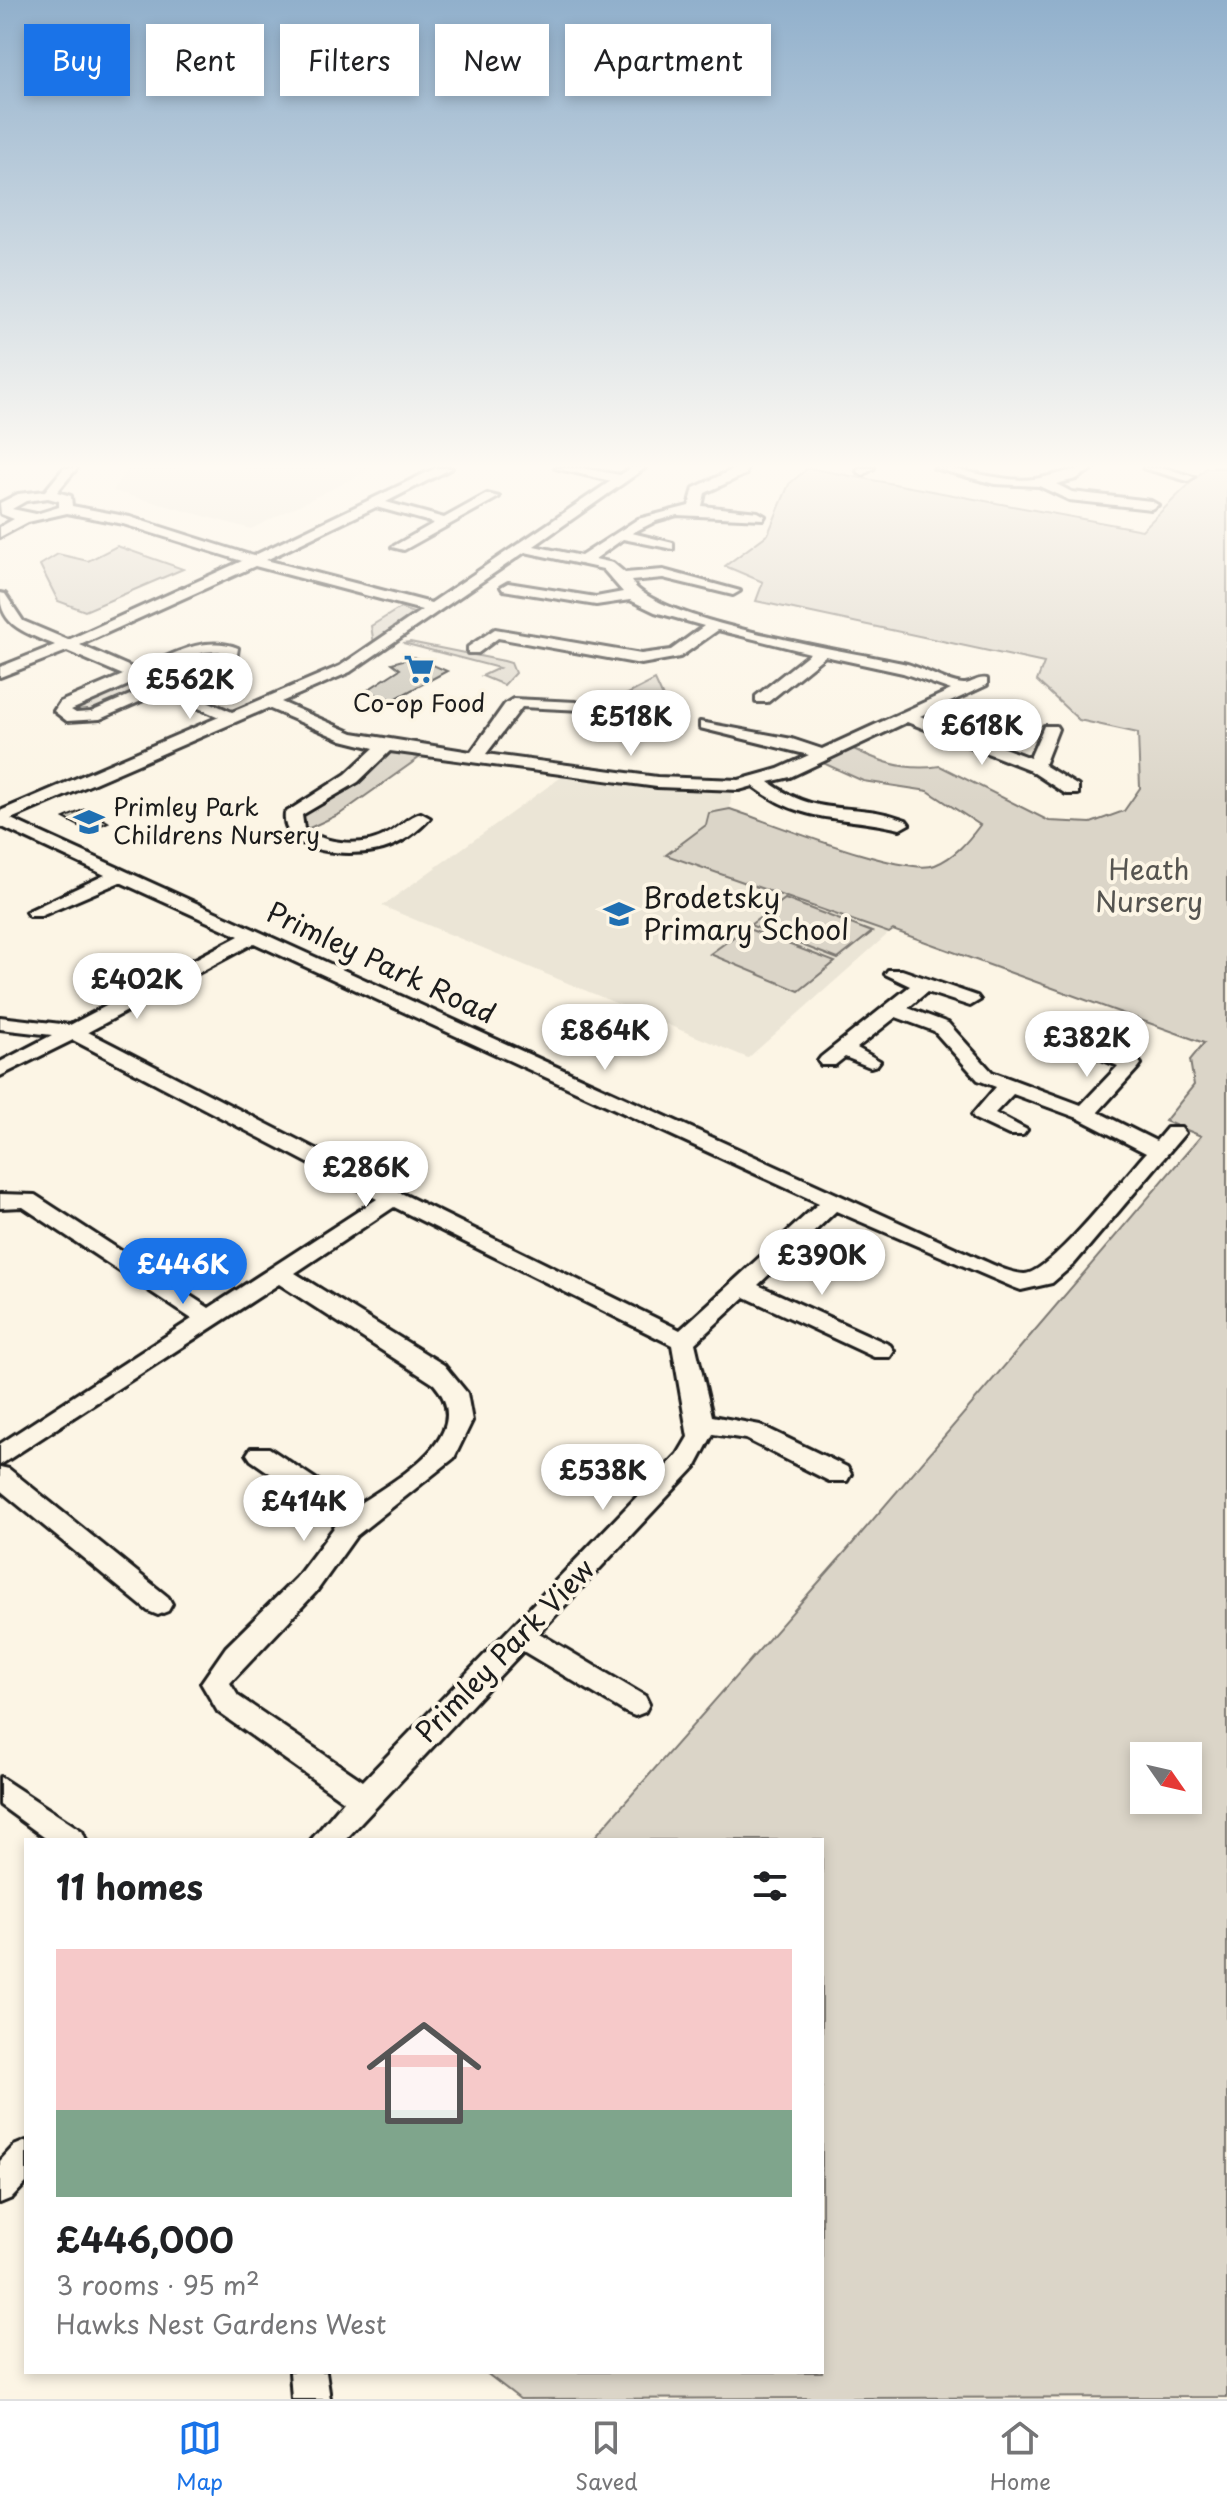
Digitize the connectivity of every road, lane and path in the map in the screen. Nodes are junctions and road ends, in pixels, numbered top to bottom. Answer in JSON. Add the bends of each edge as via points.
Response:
{"nodes":[{"id":1,"x":212,"y":580,"type":"edge"},
{"id":2,"x":316,"y":580,"type":"edge"},
{"id":3,"x":478,"y":580,"type":"edge"},
{"id":4,"x":623,"y":580,"type":"edge"},
{"id":5,"x":688,"y":580,"type":"edge"},
{"id":6,"x":508,"y":587,"type":"dead end"},
{"id":7,"x":733,"y":591,"type":"dead end"},
{"id":8,"x":632,"y":595,"type":"junction"},
{"id":9,"x":0,"y":597,"type":"edge"},
{"id":10,"x":436,"y":609,"type":"junction"},
{"id":11,"x":716,"y":625,"type":"junction"},
{"id":12,"x":69,"y":645,"type":"junction"},
{"id":13,"x":473,"y":650,"type":"dead end"},
{"id":14,"x":822,"y":651,"type":"junction"},
{"id":15,"x":0,"y":672,"type":"edge"},
{"id":16,"x":136,"y":675,"type":"junction"},
{"id":17,"x":163,"y":687,"type":"junction"},
{"id":18,"x":762,"y":699,"type":"dead end"},
{"id":19,"x":270,"y":703,"type":"junction"},
{"id":20,"x":576,"y":707,"type":"dead end"},
{"id":21,"x":233,"y":718,"type":"junction"},
{"id":22,"x":910,"y":718,"type":"junction"},
{"id":23,"x":706,"y":725,"type":"dead end"},
{"id":24,"x":1050,"y":729,"type":"dead end"},
{"id":25,"x":386,"y":746,"type":"junction"},
{"id":26,"x":820,"y":754,"type":"junction"},
{"id":27,"x":477,"y":756,"type":"junction"},
{"id":28,"x":1036,"y":765,"type":"junction"},
{"id":29,"x":758,"y":782,"type":"junction"},
{"id":30,"x":1072,"y":790,"type":"dead end"},
{"id":31,"x":421,"y":818,"type":"dead end"},
{"id":32,"x":0,"y":819,"type":"edge"},
{"id":33,"x":900,"y":824,"type":"dead end"},
{"id":34,"x":118,"y":876,"type":"junction"},
{"id":35,"x":35,"y":912,"type":"dead end"},
{"id":36,"x":254,"y":936,"type":"junction"},
{"id":37,"x":895,"y":974,"type":"dead end"},
{"id":38,"x":924,"y":985,"type":"junction"},
{"id":39,"x":970,"y":1000,"type":"dead end"},
{"id":40,"x":894,"y":1009,"type":"junction"},
{"id":41,"x":0,"y":1023,"type":"edge"},
{"id":42,"x":71,"y":1031,"type":"junction"},
{"id":43,"x":1084,"y":1045,"type":"dead end"},
{"id":44,"x":870,"y":1061,"type":"dead end"},
{"id":45,"x":0,"y":1070,"type":"edge"},
{"id":46,"x":1008,"y":1087,"type":"junction"},
{"id":47,"x":1085,"y":1114,"type":"junction"},
{"id":48,"x":1016,"y":1130,"type":"dead end"},
{"id":49,"x":1174,"y":1133,"type":"dead end"},
{"id":50,"x":1159,"y":1151,"type":"junction"},
{"id":51,"x":393,"y":1198,"type":"junction"},
{"id":52,"x":835,"y":1200,"type":"junction"},
{"id":53,"x":0,"y":1201,"type":"edge"},
{"id":54,"x":279,"y":1273,"type":"junction"},
{"id":55,"x":743,"y":1287,"type":"junction"},
{"id":56,"x":208,"y":1318,"type":"junction"},
{"id":57,"x":683,"y":1341,"type":"junction"},
{"id":58,"x":882,"y":1351,"type":"dead end"},
{"id":59,"x":701,"y":1423,"type":"junction"},
{"id":60,"x":260,"y":1454,"type":"dead end"},
{"id":61,"x":1,"y":1458,"type":"edge"},
{"id":62,"x":838,"y":1474,"type":"dead end"},
{"id":63,"x":357,"y":1520,"type":"junction"},
{"id":64,"x":158,"y":1604,"type":"dead end"},
{"id":65,"x":519,"y":1635,"type":"junction"},
{"id":66,"x":635,"y":1704,"type":"dead end"},
{"id":67,"x":0,"y":1789,"type":"edge"},
{"id":68,"x":365,"y":1799,"type":"junction"},
{"id":69,"x":68,"y":1838,"type":"edge"},
{"id":70,"x":328,"y":1838,"type":"edge"},
{"id":71,"x":24,"y":2160,"type":"edge"},
{"id":72,"x":0,"y":2186,"type":"edge"},
{"id":73,"x":308,"y":2374,"type":"edge"},
{"id":74,"x":311,"y":2399,"type":"edge"}],
"edges":[{"from":1,"to":12,"type":"street"},
{"from":2,"to":10,"type":"street"},
{"from":3,"to":10,"type":"street"},
{"from":4,"to":8,"type":"street"},
{"from":5,"to":7,"type":"street"},
{"from":6,"to":8,"type":"street","via":[[586,601]]},
{"from":8,"to":11,"type":"street"},
{"from":9,"to":12,"type":"street","via":[[18,624]]},
{"from":10,"to":19,"type":"street","via":[[345,669]]},
{"from":11,"to":13,"type":"street","via":[[675,654],[658,658],[615,656],[495,633]]},
{"from":11,"to":14,"type":"street"},
{"from":12,"to":15,"type":"street"},
{"from":12,"to":16,"type":"street"},
{"from":14,"to":18,"type":"street"},
{"from":14,"to":22,"type":"street","via":[[975,686]]},
{"from":16,"to":17,"type":"street","via":[[207,646],[233,651],[227,659]]},
{"from":16,"to":17,"type":"street","via":[[66,705],[63,714],[94,716]]},
{"from":17,"to":21,"type":"street"},
{"from":19,"to":21,"type":"street"},
{"from":19,"to":25,"type":"street","via":[[348,737]]},
{"from":20,"to":27,"type":"street","via":[[519,702]]},
{"from":21,"to":32,"type":"street"},
{"from":22,"to":26,"type":"street"},
{"from":22,"to":28,"type":"street"},
{"from":23,"to":26,"type":"street"},
{"from":24,"to":28,"type":"street"},
{"from":25,"to":27,"type":"street"},
{"from":25,"to":31,"type":"street","via":[[352,778],[303,805],[294,813],[293,825],[322,844],[354,849],[389,841]]},
{"from":26,"to":29,"type":"street"},
{"from":27,"to":29,"type":"street","via":[[657,782]]},
{"from":28,"to":30,"type":"street"},
{"from":29,"to":33,"type":"street","via":[[809,810],[868,815]]},
{"from":32,"to":34,"type":"street","name":"Primley Park Road"},
{"from":34,"to":35,"type":"street"},
{"from":34,"to":36,"type":"street","name":"Primley Park Road"},
{"from":36,"to":42,"type":"street"},
{"from":36,"to":52,"type":"street","name":"Primley Park Road"},
{"from":37,"to":38,"type":"street"},
{"from":38,"to":39,"type":"street"},
{"from":38,"to":40,"type":"street"},
{"from":40,"to":44,"type":"street","via":[[836,1055]]},
{"from":40,"to":46,"type":"street","via":[[941,1027],[985,1076]]},
{"from":41,"to":42,"type":"street"},
{"from":42,"to":45,"type":"street"},
{"from":42,"to":51,"type":"street"},
{"from":43,"to":47,"type":"street","via":[[1131,1064]]},
{"from":46,"to":47,"type":"street"},
{"from":46,"to":48,"type":"street","via":[[982,1115]]},
{"from":47,"to":50,"type":"street"},
{"from":49,"to":50,"type":"street","name":"Primley Park Road"},
{"from":50,"to":52,"type":"street","name":"Primley Park Road","via":[[1066,1259],[1044,1278],[1021,1282]]},
{"from":51,"to":54,"type":"street"},
{"from":51,"to":57,"type":"street"},
{"from":52,"to":55,"type":"street"},
{"from":53,"to":56,"type":"street","via":[[27,1200]]},
{"from":54,"to":56,"type":"street"},
{"from":54,"to":63,"type":"street","via":[[435,1371],[459,1400],[459,1422],[440,1457]]},
{"from":55,"to":57,"type":"street"},
{"from":55,"to":58,"type":"street"},
{"from":56,"to":61,"type":"street"},
{"from":57,"to":59,"type":"street"},
{"from":59,"to":62,"type":"street","via":[[751,1431]]},
{"from":59,"to":65,"type":"street","name":"Primley Park View","via":[[701,1437],[687,1460]]},
{"from":60,"to":63,"type":"street"},
{"from":61,"to":64,"type":"street"},
{"from":63,"to":68,"type":"street","via":[[331,1546],[297,1595],[233,1654],[215,1683],[228,1704]]},
{"from":65,"to":66,"type":"street"},
{"from":65,"to":68,"type":"street","name":"Primley Park View"},
{"from":67,"to":69,"type":"street"},
{"from":68,"to":70,"type":"street","name":"Primley Park View"},
{"from":71,"to":72,"type":"street"},
{"from":73,"to":74,"type":"street"}]}
